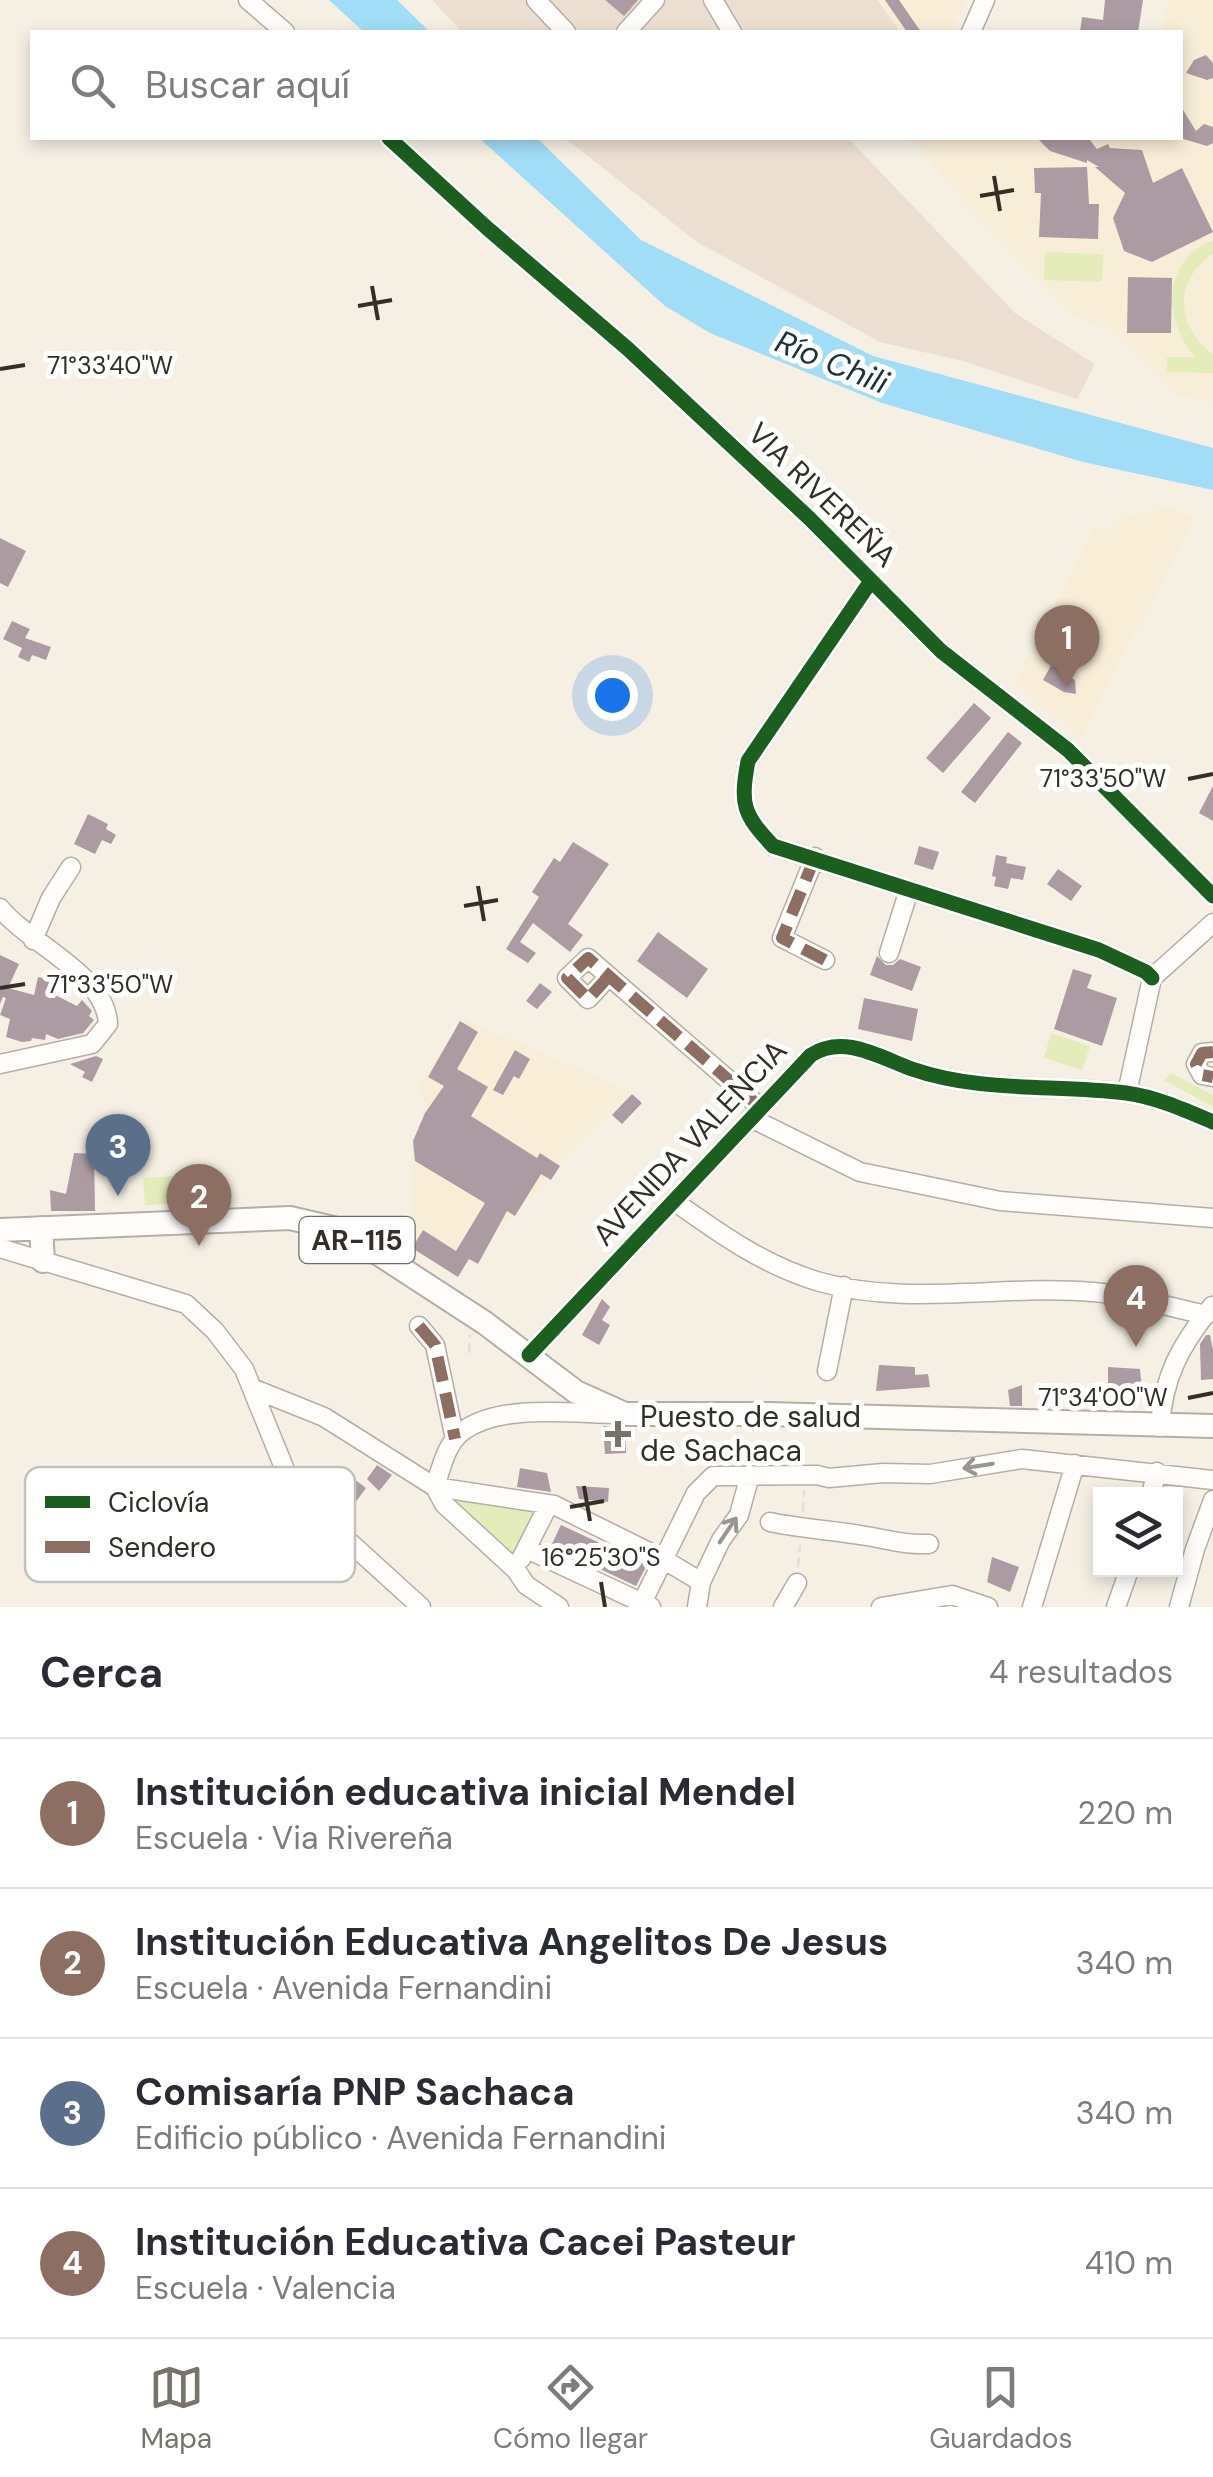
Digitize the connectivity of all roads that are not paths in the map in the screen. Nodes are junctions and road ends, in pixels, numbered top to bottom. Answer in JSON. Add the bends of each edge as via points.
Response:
{"nodes":[{"id":1,"x":248,"y":0,"type":"edge"},
{"id":2,"x":536,"y":0,"type":"edge"},
{"id":3,"x":655,"y":0,"type":"edge"},
{"id":4,"x":713,"y":0,"type":"edge"},
{"id":5,"x":985,"y":0,"type":"edge"},
{"id":6,"x":283,"y":30,"type":"edge"},
{"id":7,"x":564,"y":30,"type":"edge"},
{"id":8,"x":628,"y":30,"type":"edge"},
{"id":9,"x":731,"y":30,"type":"edge"},
{"id":10,"x":973,"y":30,"type":"edge"},
{"id":11,"x":391,"y":140,"type":"edge"},
{"id":12,"x":871,"y":581,"type":"junction"},
{"id":13,"x":815,"y":857,"type":"junction"},
{"id":14,"x":72,"y":867,"type":"dead end"},
{"id":15,"x":909,"y":890,"type":"junction"},
{"id":16,"x":1213,"y":896,"type":"edge"},
{"id":17,"x":0,"y":908,"type":"edge"},
{"id":18,"x":1213,"y":922,"type":"edge"},
{"id":19,"x":33,"y":940,"type":"junction"},
{"id":20,"x":889,"y":953,"type":"dead end"},
{"id":21,"x":826,"y":960,"type":"dead end"},
{"id":22,"x":609,"y":976,"type":"dead end"},
{"id":23,"x":1152,"y":978,"type":"junction"},
{"id":24,"x":1213,"y":1052,"type":"edge"},
{"id":25,"x":0,"y":1064,"type":"edge"},
{"id":26,"x":1213,"y":1077,"type":"edge"},
{"id":27,"x":1127,"y":1093,"type":"junction"},
{"id":28,"x":756,"y":1113,"type":"junction"},
{"id":29,"x":1213,"y":1122,"type":"edge"},
{"id":30,"x":674,"y":1201,"type":"junction"},
{"id":31,"x":1213,"y":1218,"type":"edge"},
{"id":32,"x":41,"y":1228,"type":"junction"},
{"id":33,"x":0,"y":1230,"type":"edge"},
{"id":34,"x":0,"y":1248,"type":"edge"},
{"id":35,"x":43,"y":1261,"type":"junction"},
{"id":36,"x":844,"y":1286,"type":"junction"},
{"id":37,"x":1209,"y":1310,"type":"edge"},
{"id":38,"x":418,"y":1326,"type":"dead end"},
{"id":39,"x":529,"y":1354,"type":"junction"},
{"id":40,"x":827,"y":1371,"type":"dead end"},
{"id":41,"x":252,"y":1388,"type":"junction"},
{"id":42,"x":624,"y":1414,"type":"junction"},
{"id":43,"x":1160,"y":1426,"type":"junction"},
{"id":44,"x":1213,"y":1426,"type":"edge"},
{"id":45,"x":455,"y":1439,"type":"junction"},
{"id":46,"x":1074,"y":1464,"type":"junction"},
{"id":47,"x":284,"y":1467,"type":"edge"},
{"id":48,"x":1157,"y":1472,"type":"junction"},
{"id":49,"x":750,"y":1476,"type":"junction"},
{"id":50,"x":1213,"y":1480,"type":"edge"},
{"id":51,"x":1152,"y":1487,"type":"edge"},
{"id":52,"x":435,"y":1488,"type":"junction"},
{"id":53,"x":1213,"y":1500,"type":"edge"},
{"id":54,"x":548,"y":1506,"type":"junction"},
{"id":55,"x":770,"y":1522,"type":"dead end"},
{"id":56,"x":929,"y":1544,"type":"dead end"},
{"id":57,"x":355,"y":1547,"type":"edge"},
{"id":58,"x":527,"y":1549,"type":"junction"},
{"id":59,"x":662,"y":1558,"type":"junction"},
{"id":60,"x":516,"y":1570,"type":"junction"},
{"id":61,"x":1127,"y":1577,"type":"edge"},
{"id":62,"x":701,"y":1582,"type":"junction"},
{"id":63,"x":797,"y":1584,"type":"dead end"},
{"id":64,"x":647,"y":1605,"type":"edge"},
{"id":65,"x":422,"y":1607,"type":"edge"},
{"id":66,"x":559,"y":1607,"type":"edge"},
{"id":67,"x":697,"y":1607,"type":"edge"},
{"id":68,"x":783,"y":1607,"type":"edge"},
{"id":69,"x":881,"y":1607,"type":"edge"},
{"id":70,"x":988,"y":1607,"type":"edge"},
{"id":71,"x":1032,"y":1607,"type":"edge"},
{"id":72,"x":1116,"y":1607,"type":"edge"},
{"id":73,"x":1179,"y":1607,"type":"edge"}],
"edges":[{"from":1,"to":6,"type":"street"},
{"from":2,"to":7,"type":"street"},
{"from":3,"to":8,"type":"street"},
{"from":4,"to":9,"type":"street"},
{"from":5,"to":10,"type":"street"},
{"from":11,"to":12,"type":"street","name":"VIA RIVEREÑA","via":[[628,349]]},
{"from":12,"to":13,"type":"street","via":[[748,761],[742,790],[749,821],[773,846]]},
{"from":12,"to":16,"type":"street","name":"VIA RIVEREÑA","via":[[941,651],[1068,750]]},
{"from":13,"to":15,"type":"street"},
{"from":13,"to":21,"type":"street","via":[[782,938]]},
{"from":14,"to":19,"type":"street"},
{"from":15,"to":20,"type":"street"},
{"from":15,"to":23,"type":"street","via":[[1099,950]]},
{"from":17,"to":19,"type":"street"},
{"from":18,"to":23,"type":"street"},
{"from":19,"to":25,"type":"street","via":[[86,981],[108,1010],[108,1024],[92,1044]]},
{"from":22,"to":28,"type":"street"},
{"from":23,"to":27,"type":"street"},
{"from":24,"to":26,"type":"street","via":[[1196,1064],[1202,1075]]},
{"from":27,"to":28,"type":"street","name":"AVENIDA VALENCIA","via":[[987,1085],[926,1074],[846,1045],[826,1046]]},
{"from":27,"to":29,"type":"street","name":"AVENIDA VALENCIA"},
{"from":28,"to":30,"type":"street","name":"AVENIDA VALENCIA"},
{"from":28,"to":31,"type":"street","via":[[860,1172],[1000,1201]]},
{"from":30,"to":36,"type":"street","via":[[778,1268]]},
{"from":30,"to":39,"type":"street","name":"AVENIDA VALENCIA"},
{"from":32,"to":33,"type":"main road","number":"AR-115"},
{"from":32,"to":35,"type":"main road"},
{"from":32,"to":39,"type":"main road","number":"AR-115","via":[[290,1218],[314,1223],[359,1242]]},
{"from":34,"to":35,"type":"street"},
{"from":35,"to":41,"type":"street","via":[[186,1304],[235,1354]]},
{"from":36,"to":37,"type":"street","via":[[880,1292],[1095,1292]]},
{"from":36,"to":40,"type":"street"},
{"from":37,"to":43,"type":"street","via":[[1179,1349]]},
{"from":38,"to":45,"type":"street","via":[[435,1345]]},
{"from":39,"to":42,"type":"main road","number":"AR-115","via":[[576,1392]]},
{"from":41,"to":47,"type":"street"},
{"from":41,"to":52,"type":"street","via":[[324,1416]]},
{"from":42,"to":43,"type":"main road","number":"AR-115"},
{"from":42,"to":45,"type":"street","via":[[500,1416]]},
{"from":43,"to":44,"type":"main road","number":"AR-115"},
{"from":45,"to":52,"type":"street"},
{"from":46,"to":48,"type":"street"},
{"from":46,"to":49,"type":"street","one_way":true,"via":[[1022,1459],[930,1474]]},
{"from":46,"to":71,"type":"street"},
{"from":48,"to":50,"type":"street"},
{"from":48,"to":51,"type":"street"},
{"from":49,"to":59,"type":"street","via":[[713,1476],[696,1492]]},
{"from":62,"to":49,"type":"street","one_way":true,"via":[[739,1514]]},
{"from":52,"to":54,"type":"street"},
{"from":52,"to":60,"type":"street"},
{"from":53,"to":73,"type":"street"},
{"from":54,"to":58,"type":"street"},
{"from":54,"to":59,"type":"street"},
{"from":55,"to":56,"type":"street"},
{"from":57,"to":65,"type":"street"},
{"from":58,"to":60,"type":"street"},
{"from":58,"to":64,"type":"street"},
{"from":59,"to":62,"type":"street"},
{"from":59,"to":64,"type":"street"},
{"from":60,"to":66,"type":"street"},
{"from":61,"to":72,"type":"street"},
{"from":62,"to":67,"type":"street"},
{"from":63,"to":68,"type":"street"},
{"from":69,"to":70,"type":"street","via":[[952,1594]]}]}
